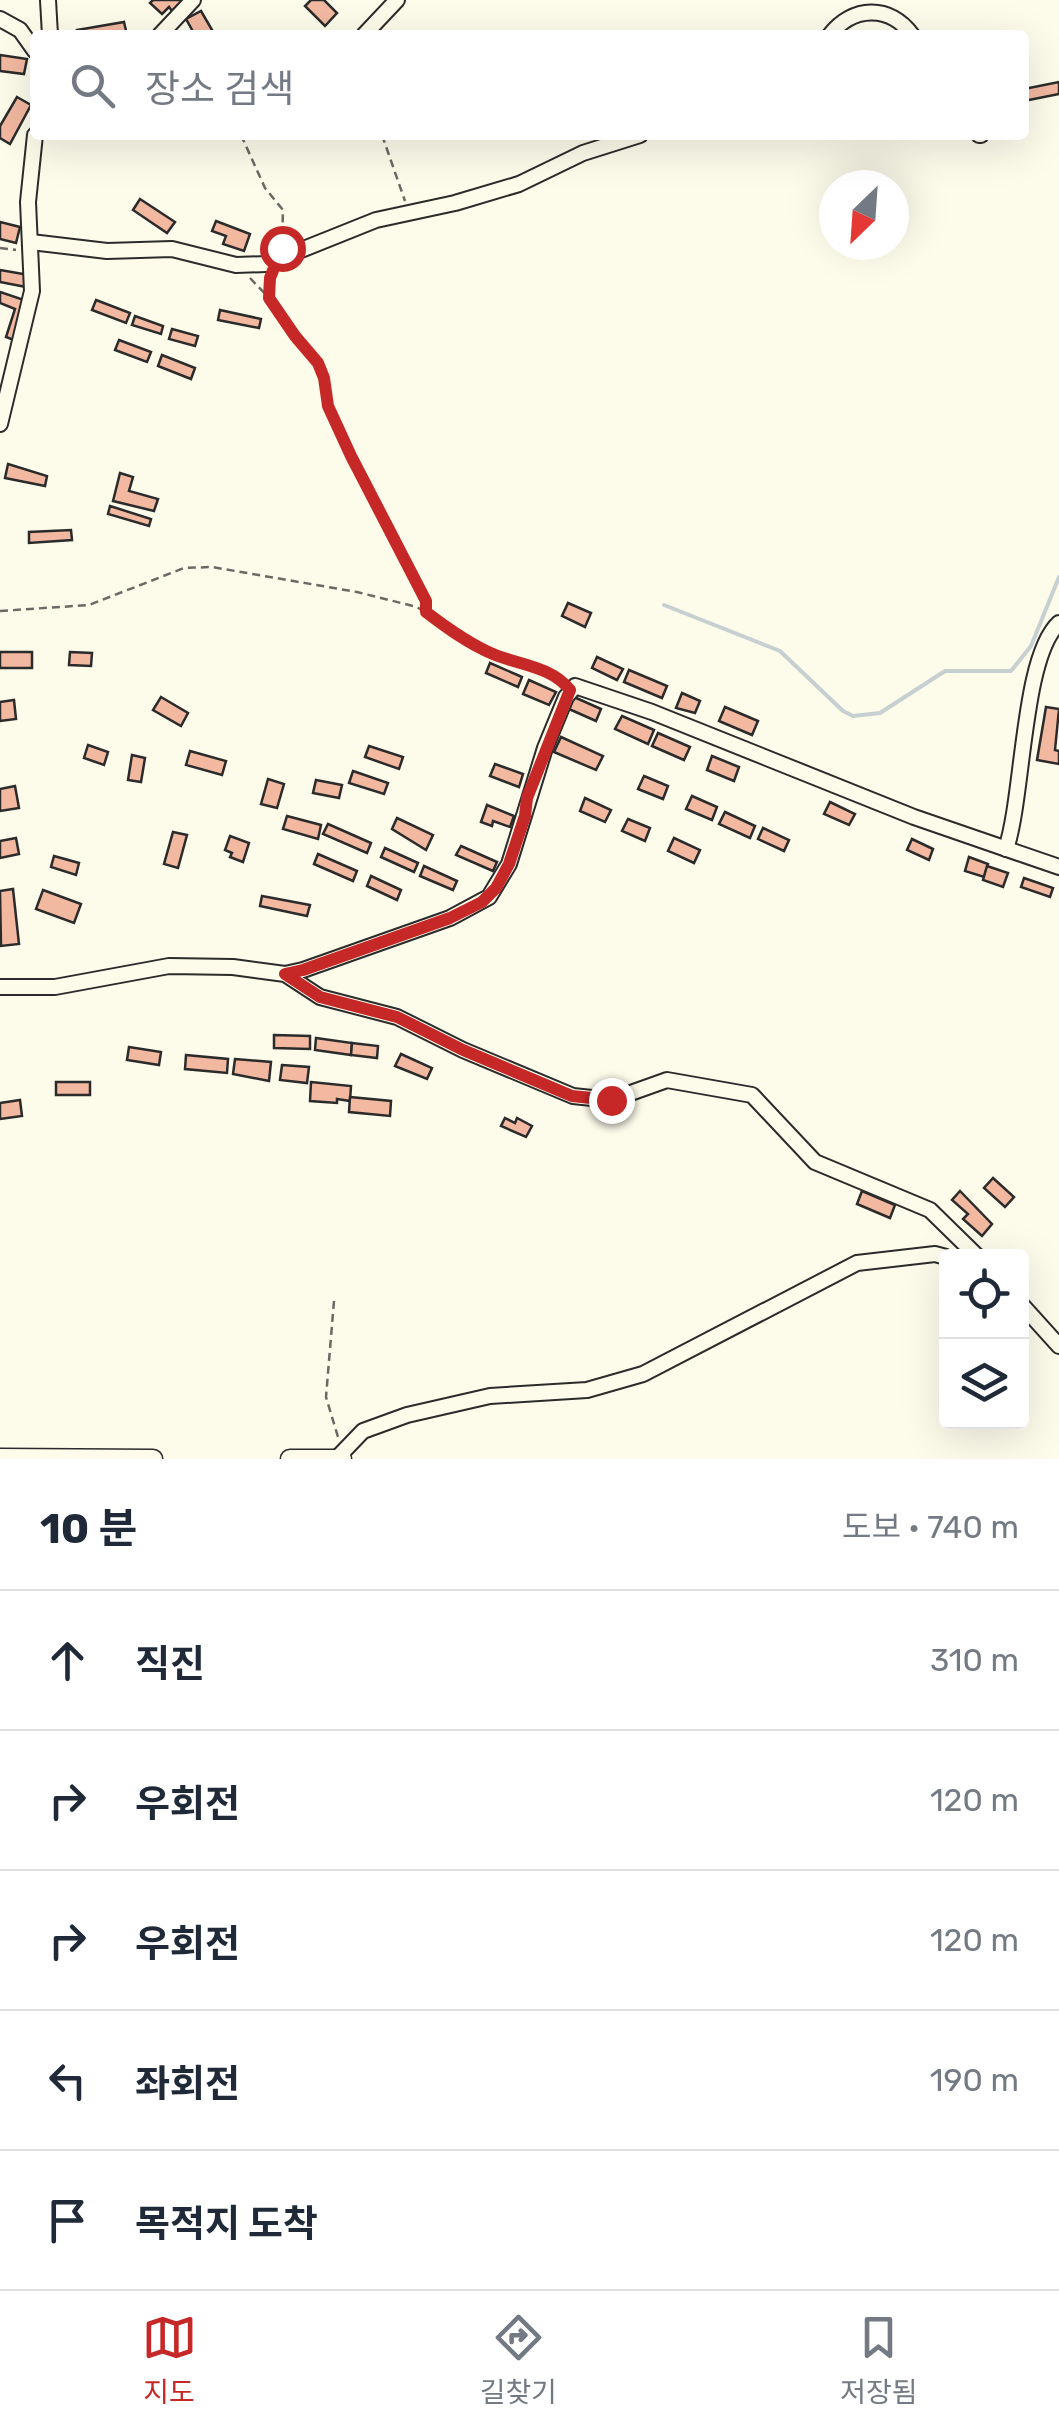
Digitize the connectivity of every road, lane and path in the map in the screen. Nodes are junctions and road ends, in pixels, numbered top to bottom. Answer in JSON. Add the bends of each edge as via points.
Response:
{"nodes":[{"id":1,"x":48,"y":0,"type":"edge"},
{"id":2,"x":193,"y":0,"type":"edge"},
{"id":3,"x":397,"y":0,"type":"edge"},
{"id":4,"x":0,"y":19,"type":"edge"},
{"id":5,"x":50,"y":30,"type":"edge"},
{"id":6,"x":165,"y":30,"type":"edge"},
{"id":7,"x":369,"y":30,"type":"edge"},
{"id":8,"x":835,"y":30,"type":"edge"},
{"id":9,"x":907,"y":30,"type":"edge"},
{"id":10,"x":30,"y":43,"type":"edge"},
{"id":11,"x":34,"y":140,"type":"edge"},
{"id":12,"x":243,"y":140,"type":"edge"},
{"id":13,"x":384,"y":140,"type":"edge"},
{"id":14,"x":622,"y":140,"type":"edge"},
{"id":15,"x":409,"y":212,"type":"junction"},
{"id":16,"x":31,"y":242,"type":"junction"},
{"id":17,"x":280,"y":257,"type":"junction"},
{"id":18,"x":236,"y":264,"type":"junction"},
{"id":19,"x":269,"y":298,"type":"junction"},
{"id":20,"x":0,"y":424,"type":"edge"},
{"id":21,"x":0,"y":611,"type":"edge"},
{"id":22,"x":426,"y":612,"type":"junction"},
{"id":23,"x":1059,"y":623,"type":"edge"},
{"id":24,"x":570,"y":690,"type":"junction"},
{"id":25,"x":1006,"y":849,"type":"junction"},
{"id":26,"x":1059,"y":867,"type":"edge"},
{"id":27,"x":285,"y":974,"type":"junction"},
{"id":28,"x":0,"y":987,"type":"edge"},
{"id":29,"x":970,"y":1249,"type":"edge"},
{"id":30,"x":939,"y":1255,"type":"edge"},
{"id":31,"x":334,"y":1301,"type":"dead end"},
{"id":32,"x":1029,"y":1313,"type":"edge"},
{"id":33,"x":1059,"y":1346,"type":"edge"},
{"id":34,"x":0,"y":1458,"type":"edge"},
{"id":35,"x":153,"y":1459,"type":"edge"},
{"id":36,"x":290,"y":1459,"type":"edge"},
{"id":37,"x":340,"y":1459,"type":"edge"}],
"edges":[{"from":1,"to":5,"type":"street"},
{"from":2,"to":6,"type":"street"},
{"from":3,"to":7,"type":"street"},
{"from":4,"to":10,"type":"street"},
{"from":8,"to":9,"type":"street","via":[[848,16],[866,12],[897,19]]},
{"from":11,"to":16,"type":"street"},
{"from":12,"to":17,"type":"path","via":[[283,210]]},
{"from":13,"to":15,"type":"path"},
{"from":14,"to":15,"type":"street","via":[[518,184]]},
{"from":15,"to":17,"type":"street"},
{"from":16,"to":18,"type":"street","via":[[107,251],[172,249]]},
{"from":16,"to":20,"type":"street","via":[[28,315]]},
{"from":17,"to":18,"type":"street"},
{"from":17,"to":19,"type":"path"},
{"from":18,"to":19,"type":"path"},
{"from":19,"to":22,"type":"path","via":[[318,363],[335,421]]},
{"from":21,"to":22,"type":"path","via":[[89,605],[196,566],[356,592]]},
{"from":22,"to":24,"type":"path","via":[[474,645],[538,668]]},
{"from":23,"to":25,"type":"street","via":[[1044,645],[1033,685]]},
{"from":24,"to":25,"type":"street","via":[[580,686],[652,712]]},
{"from":24,"to":27,"type":"street","via":[[509,864],[489,897],[450,918]]},
{"from":25,"to":26,"type":"street"},
{"from":27,"to":28,"type":"street","via":[[169,966],[55,987]]},
{"from":27,"to":29,"type":"street","via":[[320,997],[397,1017],[572,1096],[611,1100],[667,1080],[752,1095],[815,1162],[930,1210]]},
{"from":30,"to":37,"type":"street","via":[[857,1263],[644,1374],[587,1390],[490,1396],[407,1414],[364,1431]]},
{"from":31,"to":37,"type":"path","via":[[326,1397]]},
{"from":32,"to":33,"type":"street"},
{"from":34,"to":35,"type":"main road"},
{"from":36,"to":37,"type":"main road"}]}
